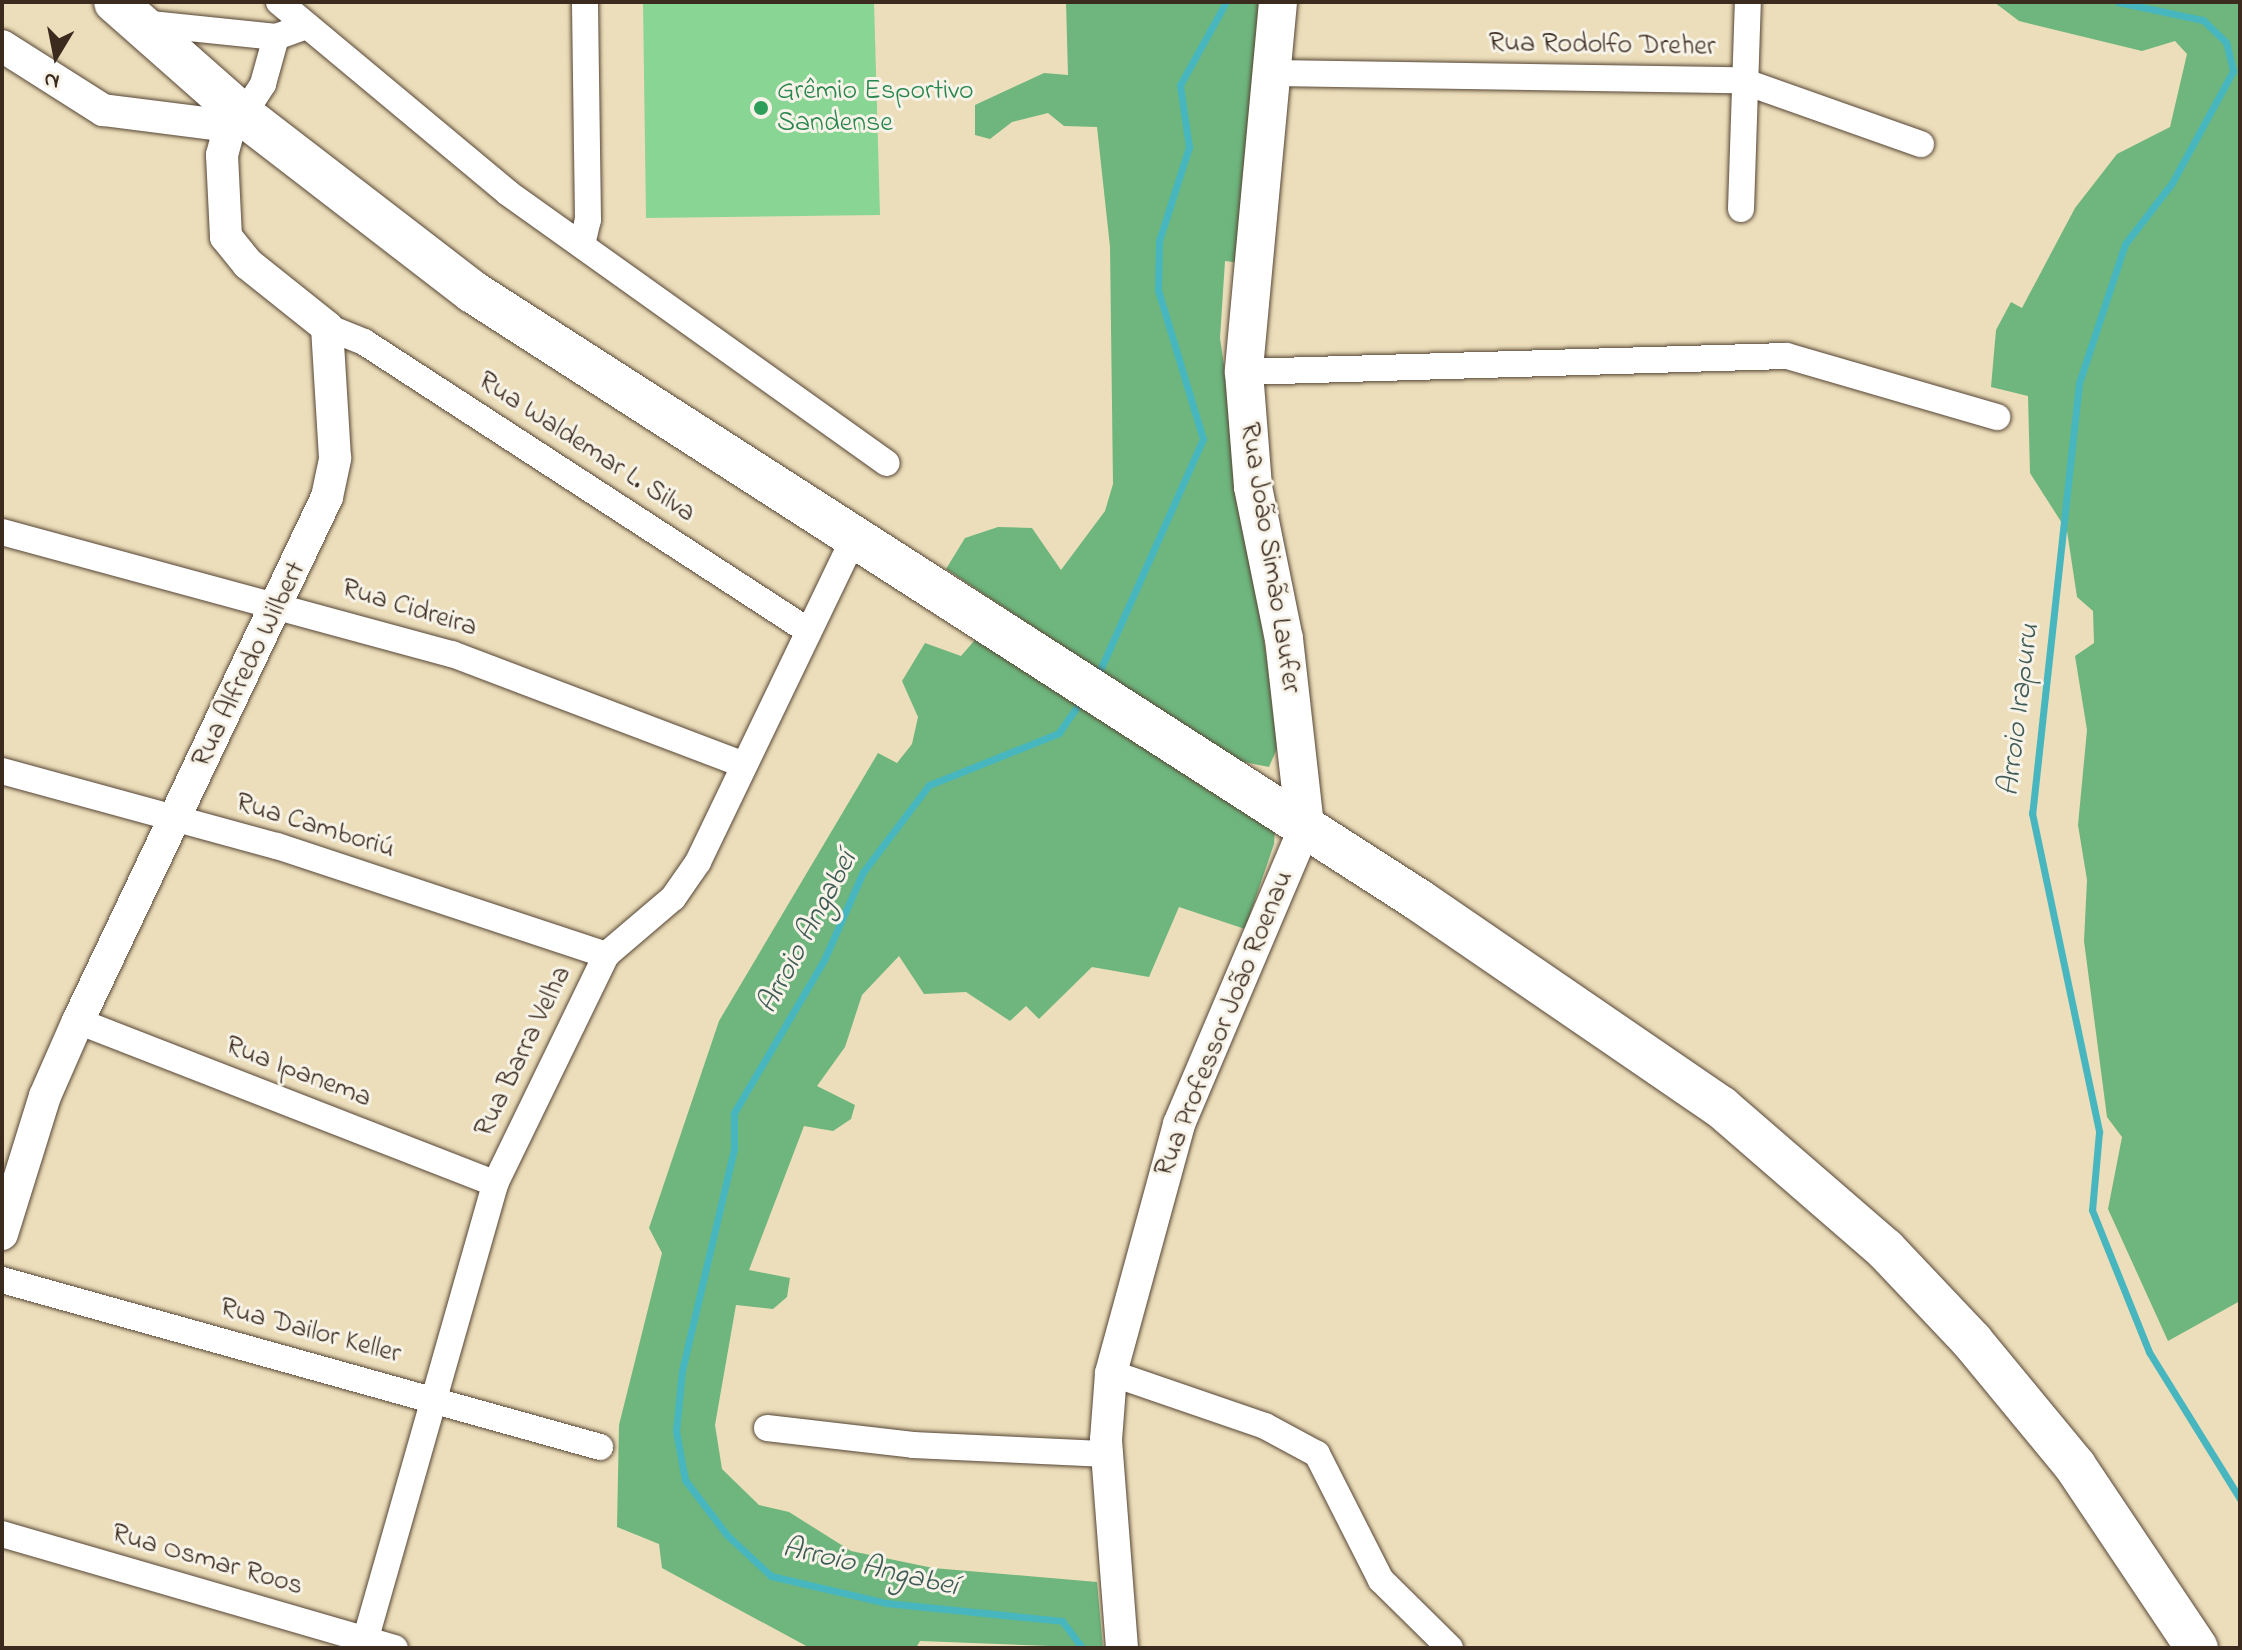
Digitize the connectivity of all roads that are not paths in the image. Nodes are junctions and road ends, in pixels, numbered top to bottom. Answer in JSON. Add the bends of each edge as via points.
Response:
{"nodes":[{"id":1,"x":279,"y":2,"type":"edge"},
{"id":2,"x":585,"y":2,"type":"edge"},
{"id":3,"x":1278,"y":2,"type":"edge"},
{"id":4,"x":1748,"y":2,"type":"edge"},
{"id":5,"x":126,"y":12,"type":"edge"},
{"id":6,"x":307,"y":26,"type":"junction"},
{"id":7,"x":276,"y":37,"type":"junction"},
{"id":8,"x":2,"y":46,"type":"edge"},
{"id":9,"x":1271,"y":73,"type":"junction"},
{"id":10,"x":1740,"y":80,"type":"junction"},
{"id":11,"x":236,"y":120,"type":"junction"},
{"id":12,"x":1921,"y":144,"type":"dead end"},
{"id":13,"x":1741,"y":209,"type":"dead end"},
{"id":14,"x":582,"y":245,"type":"junction"},
{"id":15,"x":327,"y":327,"type":"junction"},
{"id":16,"x":1244,"y":372,"type":"junction"},
{"id":17,"x":1997,"y":417,"type":"dead end"},
{"id":18,"x":887,"y":463,"type":"dead end"},
{"id":19,"x":2,"y":532,"type":"edge"},
{"id":20,"x":854,"y":538,"type":"junction"},
{"id":21,"x":280,"y":604,"type":"junction"},
{"id":22,"x":807,"y":630,"type":"junction"},
{"id":23,"x":742,"y":764,"type":"junction"},
{"id":24,"x":2,"y":771,"type":"edge"},
{"id":25,"x":175,"y":818,"type":"junction"},
{"id":26,"x":1305,"y":827,"type":"junction"},
{"id":27,"x":606,"y":955,"type":"junction"},
{"id":28,"x":78,"y":1021,"type":"junction"},
{"id":29,"x":495,"y":1184,"type":"junction"},
{"id":30,"x":8,"y":1188,"type":"edge"},
{"id":31,"x":2,"y":1234,"type":"edge"},
{"id":32,"x":2,"y":1280,"type":"edge"},
{"id":33,"x":1111,"y":1373,"type":"junction"},
{"id":34,"x":430,"y":1399,"type":"junction"},
{"id":35,"x":767,"y":1428,"type":"dead end"},
{"id":36,"x":600,"y":1447,"type":"dead end"},
{"id":37,"x":1107,"y":1454,"type":"junction"},
{"id":38,"x":2,"y":1534,"type":"edge"},
{"id":39,"x":364,"y":1644,"type":"edge"},
{"id":40,"x":395,"y":1648,"type":"edge"},
{"id":41,"x":1122,"y":1648,"type":"edge"},
{"id":42,"x":1450,"y":1648,"type":"edge"},
{"id":43,"x":2197,"y":1648,"type":"edge"}],
"edges":[{"from":1,"to":6,"type":"street"},
{"from":2,"to":14,"type":"street","via":[[588,220]]},
{"from":3,"to":9,"type":"main road","name":"Rua João Simão Laufer"},
{"from":4,"to":10,"type":"street"},
{"from":5,"to":7,"type":"street"},
{"from":5,"to":11,"type":"main road"},
{"from":6,"to":7,"type":"street"},
{"from":6,"to":14,"type":"street"},
{"from":7,"to":11,"type":"street","via":[[267,75]]},
{"from":8,"to":11,"type":"street","via":[[103,110]]},
{"from":9,"to":10,"type":"street","name":"Rua Rodolfo Dreher"},
{"from":9,"to":16,"type":"main road","name":"Rua João Simão Laufer"},
{"from":10,"to":12,"type":"street","name":"Rua Rodolfo Dreher"},
{"from":10,"to":13,"type":"street"},
{"from":11,"to":15,"type":"street","via":[[220,171],[229,246]]},
{"from":11,"to":20,"type":"main road","via":[[473,292]]},
{"from":14,"to":18,"type":"street"},
{"from":15,"to":21,"type":"street","name":"Rua Alfredo Wilbert","via":[[335,458],[327,497]]},
{"from":15,"to":22,"type":"street","name":"Rua Waldemar L. Silva","via":[[364,342]]},
{"from":16,"to":17,"type":"street","via":[[1787,356]]},
{"from":16,"to":26,"type":"main road","name":"Rua João Simão Laufer","via":[[1253,487],[1284,639]]},
{"from":19,"to":21,"type":"street","name":"Rua Cidreira"},
{"from":20,"to":22,"type":"street","name":"Rua Barra Velha"},
{"from":20,"to":26,"type":"main road"},
{"from":21,"to":23,"type":"street","name":"Rua Cidreira","via":[[548,686]]},
{"from":21,"to":25,"type":"street","name":"Rua Alfredo Wilbert"},
{"from":22,"to":23,"type":"street","name":"Rua Barra Velha"},
{"from":23,"to":27,"type":"street","name":"Rua Barra Velha","via":[[673,898]]},
{"from":24,"to":25,"type":"street","name":"Rua Camboriú"},
{"from":25,"to":27,"type":"street","name":"Rua Camboriú"},
{"from":25,"to":28,"type":"street","name":"Rua Alfredo Wilbert"},
{"from":26,"to":33,"type":"street","name":"Rua Professor João Roenau","via":[[1179,1124]]},
{"from":26,"to":43,"type":"main road","via":[[1638,1045],[1785,1160],[1885,1249],[2075,1466]]},
{"from":27,"to":29,"type":"street","name":"Rua Barra Velha"},
{"from":28,"to":29,"type":"street","name":"Rua Ipanema"},
{"from":28,"to":30,"type":"street","name":"Rua Alfredo Wilbert"},
{"from":29,"to":34,"type":"street","name":"Rua Barra Velha"},
{"from":30,"to":31,"type":"street","name":"Rua Alfredo Wilbert"},
{"from":32,"to":34,"type":"street","name":"Rua Dailor Keller"},
{"from":33,"to":37,"type":"street","name":"Rua Professor João Roenau"},
{"from":33,"to":42,"type":"street","via":[[1265,1426],[1317,1454],[1381,1580]]},
{"from":34,"to":36,"type":"street","name":"Rua Dailor Keller"},
{"from":34,"to":39,"type":"street","name":"Rua Barra Velha"},
{"from":35,"to":37,"type":"street","via":[[913,1445]]},
{"from":37,"to":41,"type":"street","name":"Rua Professor João Roenau"},
{"from":38,"to":39,"type":"street","name":"Rua Osmar Roos"},
{"from":39,"to":40,"type":"street","name":"Rua Osmar Roos"}]}
